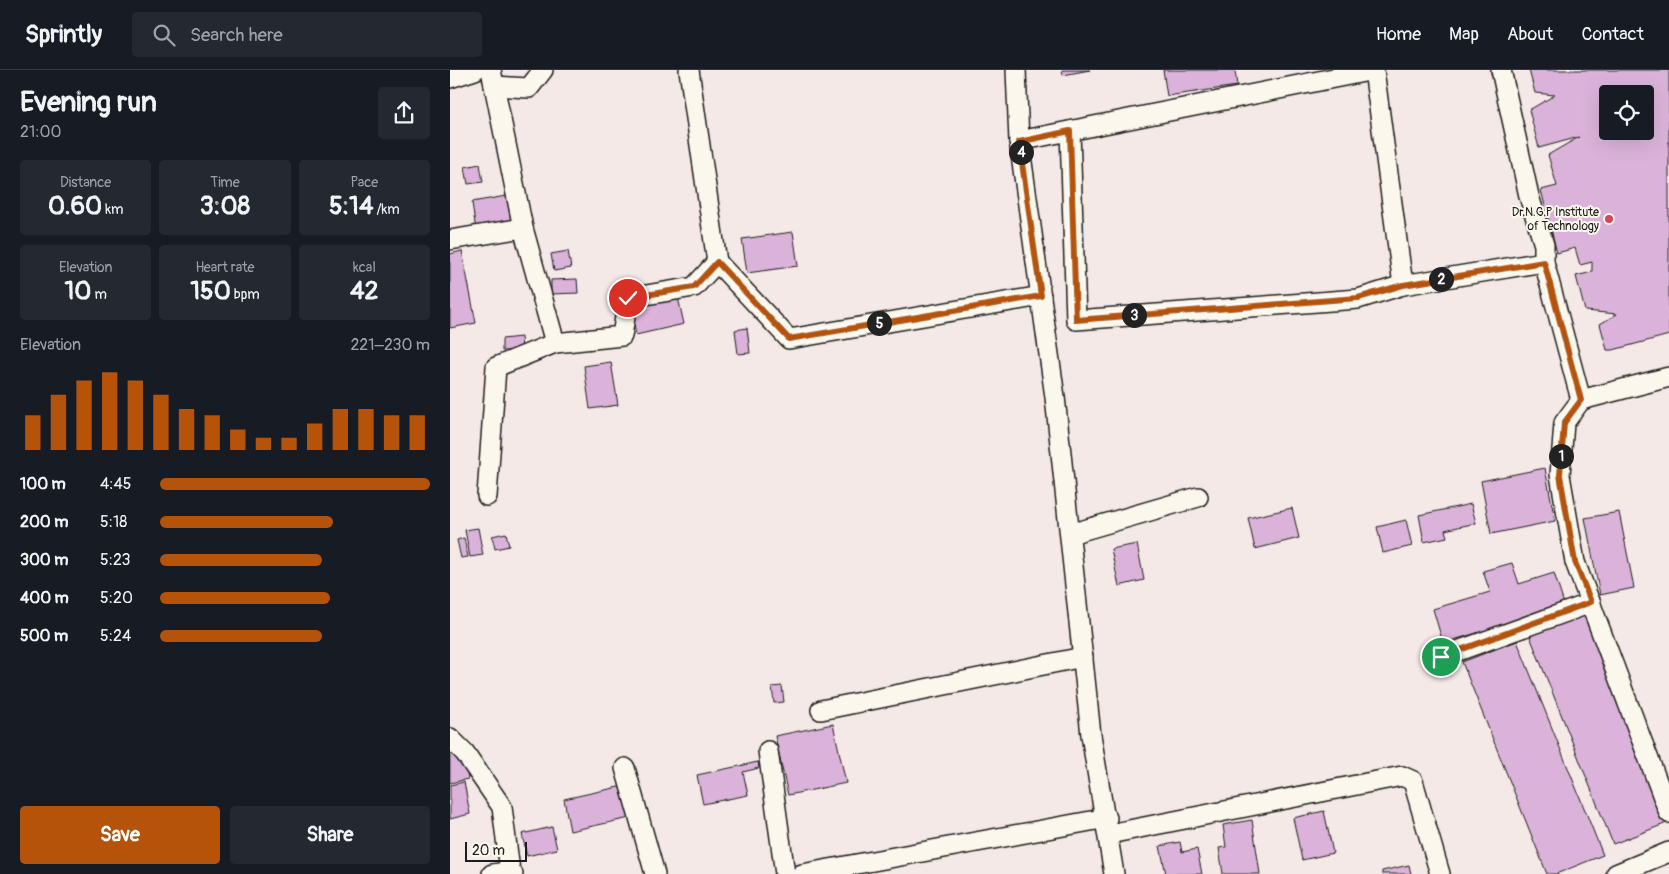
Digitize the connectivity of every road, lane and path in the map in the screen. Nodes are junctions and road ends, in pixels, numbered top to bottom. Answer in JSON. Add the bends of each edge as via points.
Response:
{"nodes":[{"id":1,"x":475,"y":70,"type":"edge"},
{"id":2,"x":543,"y":70,"type":"edge"},
{"id":3,"x":688,"y":70,"type":"edge"},
{"id":4,"x":1016,"y":70,"type":"edge"},
{"id":5,"x":1374,"y":70,"type":"edge"},
{"id":6,"x":1501,"y":70,"type":"edge"},
{"id":7,"x":450,"y":78,"type":"edge"},
{"id":8,"x":492,"y":78,"type":"edge"},
{"id":9,"x":1070,"y":131,"type":"junction"},
{"id":10,"x":1019,"y":142,"type":"junction"},
{"id":11,"x":523,"y":228,"type":"junction"},
{"id":12,"x":450,"y":240,"type":"edge"},
{"id":13,"x":717,"y":262,"type":"junction"},
{"id":14,"x":1544,"y":262,"type":"junction"},
{"id":15,"x":1403,"y":285,"type":"junction"},
{"id":16,"x":1041,"y":296,"type":"junction"},
{"id":17,"x":555,"y":343,"type":"junction"},
{"id":18,"x":1669,"y":376,"type":"edge"},
{"id":19,"x":1581,"y":400,"type":"junction"},
{"id":20,"x":487,"y":496,"type":"dead end"},
{"id":21,"x":1198,"y":497,"type":"dead end"},
{"id":22,"x":1070,"y":534,"type":"junction"},
{"id":23,"x":1591,"y":602,"type":"junction"},
{"id":24,"x":1083,"y":657,"type":"junction"},
{"id":25,"x":1441,"y":657,"type":"dead end"},
{"id":26,"x":821,"y":710,"type":"dead end"},
{"id":27,"x":450,"y":738,"type":"edge"},
{"id":28,"x":768,"y":751,"type":"dead end"},
{"id":29,"x":625,"y":768,"type":"dead end"},
{"id":30,"x":1669,"y":813,"type":"edge"},
{"id":31,"x":1108,"y":826,"type":"junction"},
{"id":32,"x":1669,"y":852,"type":"edge"},
{"id":33,"x":505,"y":873,"type":"edge"},
{"id":34,"x":655,"y":874,"type":"edge"},
{"id":35,"x":785,"y":874,"type":"edge"},
{"id":36,"x":802,"y":874,"type":"edge"},
{"id":37,"x":1114,"y":874,"type":"edge"},
{"id":38,"x":1440,"y":874,"type":"edge"},
{"id":39,"x":1616,"y":874,"type":"edge"}],
"edges":[{"from":1,"to":7,"type":"street"},
{"from":2,"to":8,"type":"street","via":[[529,88]]},
{"from":3,"to":13,"type":"street"},
{"from":4,"to":10,"type":"street"},
{"from":5,"to":9,"type":"street"},
{"from":5,"to":15,"type":"street"},
{"from":6,"to":14,"type":"street","via":[[1529,196],[1544,245]]},
{"from":8,"to":11,"type":"street"},
{"from":9,"to":10,"type":"street"},
{"from":9,"to":15,"type":"street","via":[[1076,320],[1358,298]]},
{"from":10,"to":16,"type":"street"},
{"from":11,"to":12,"type":"street"},
{"from":11,"to":17,"type":"street"},
{"from":13,"to":16,"type":"street","via":[[789,339]]},
{"from":13,"to":17,"type":"street","via":[[694,287],[628,298],[622,336]]},
{"from":14,"to":15,"type":"street"},
{"from":14,"to":19,"type":"street"},
{"from":16,"to":22,"type":"street","via":[[1056,397]]},
{"from":17,"to":20,"type":"street","via":[[496,367]]},
{"from":18,"to":19,"type":"street"},
{"from":19,"to":23,"type":"street","via":[[1564,423],[1560,475],[1575,562]]},
{"from":21,"to":22,"type":"street"},
{"from":22,"to":24,"type":"street"},
{"from":23,"to":25,"type":"street"},
{"from":23,"to":30,"type":"street"},
{"from":24,"to":26,"type":"street"},
{"from":24,"to":31,"type":"street","via":[[1091,735]]},
{"from":27,"to":33,"type":"street","via":[[465,753],[502,807]]},
{"from":28,"to":35,"type":"street"},
{"from":29,"to":34,"type":"street"},
{"from":31,"to":36,"type":"street"},
{"from":31,"to":37,"type":"street"},
{"from":31,"to":38,"type":"street","via":[[1402,776],[1413,781]]},
{"from":32,"to":39,"type":"street"}]}
